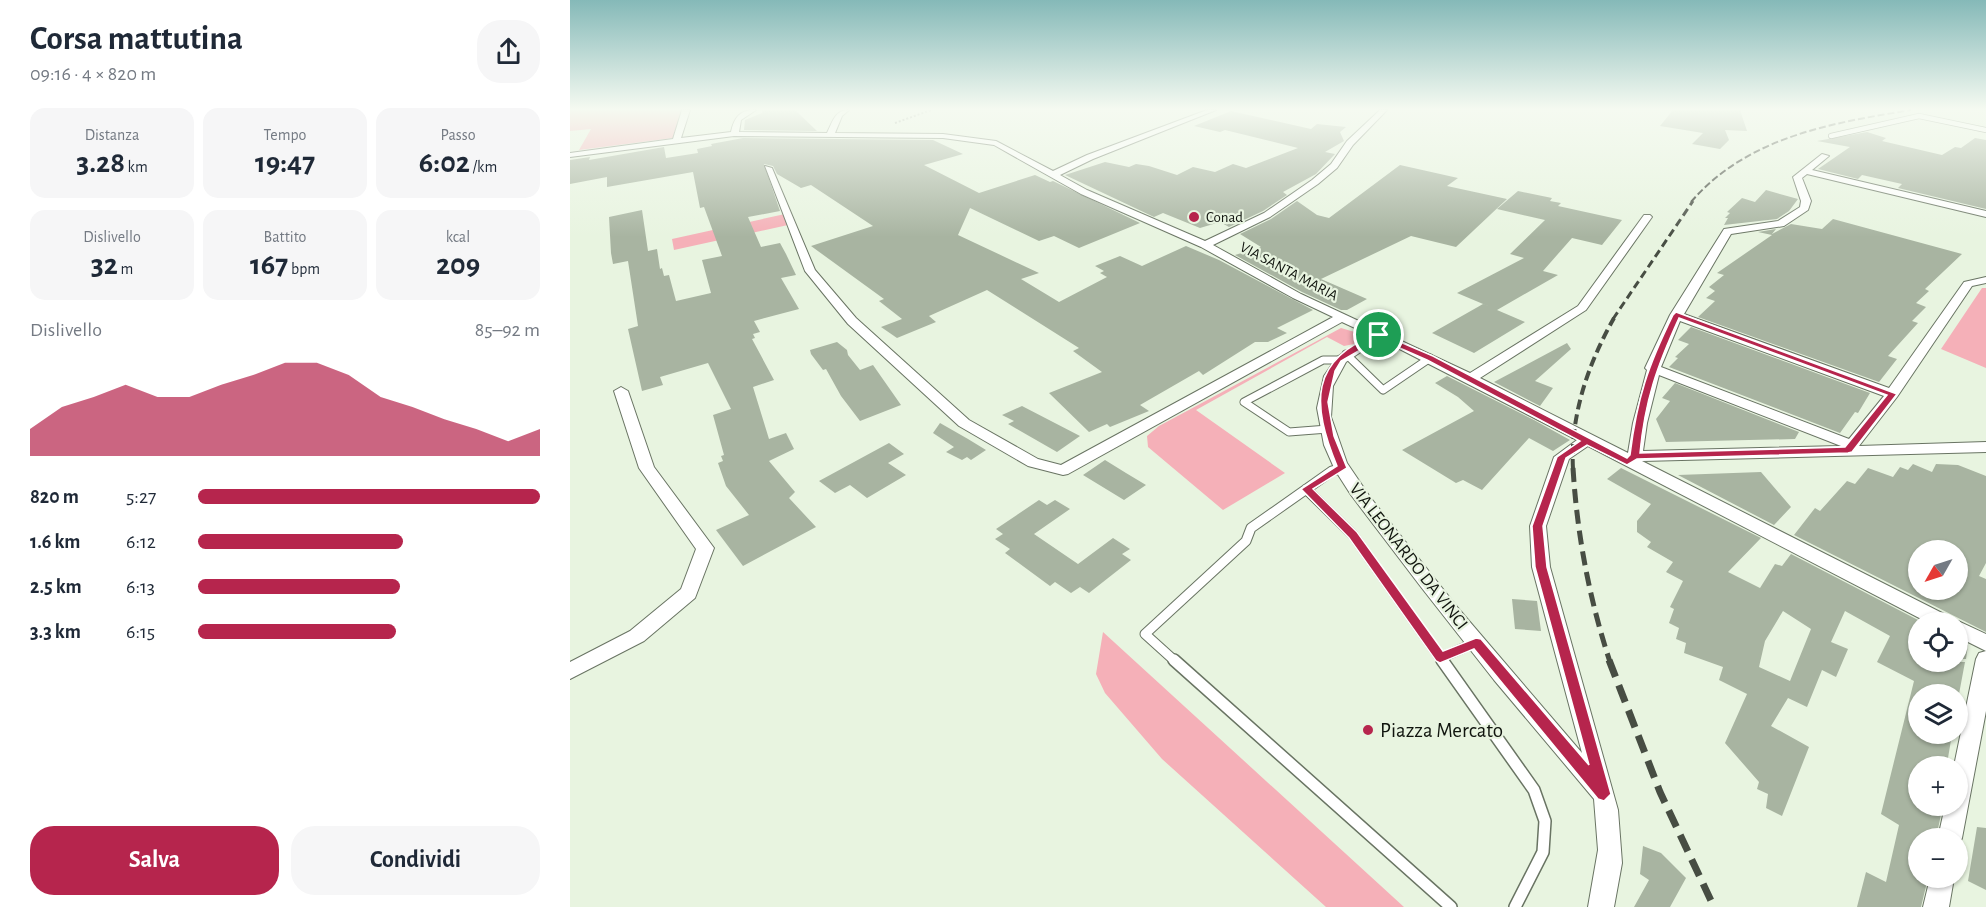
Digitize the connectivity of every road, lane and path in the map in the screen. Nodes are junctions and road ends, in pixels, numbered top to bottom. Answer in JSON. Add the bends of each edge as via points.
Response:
{"nodes":[{"id":1,"x":590,"y":152,"type":"edge"},
{"id":2,"x":1014,"y":152,"type":"edge"},
{"id":3,"x":1102,"y":152,"type":"edge"},
{"id":4,"x":1344,"y":152,"type":"edge"},
{"id":5,"x":570,"y":155,"type":"edge"},
{"id":6,"x":1825,"y":156,"type":"dead end"},
{"id":7,"x":768,"y":168,"type":"dead end"},
{"id":8,"x":1805,"y":171,"type":"junction"},
{"id":9,"x":1052,"y":175,"type":"junction"},
{"id":10,"x":1986,"y":214,"type":"edge"},
{"id":11,"x":1647,"y":217,"type":"dead end"},
{"id":12,"x":1205,"y":245,"type":"junction"},
{"id":13,"x":1986,"y":280,"type":"edge"},
{"id":14,"x":1676,"y":315,"type":"junction"},
{"id":15,"x":1342,"y":317,"type":"junction"},
{"id":16,"x":1379,"y":335,"type":"junction"},
{"id":17,"x":1342,"y":357,"type":"junction"},
{"id":18,"x":1430,"y":358,"type":"junction"},
{"id":19,"x":1652,"y":368,"type":"junction"},
{"id":20,"x":1470,"y":379,"type":"junction"},
{"id":21,"x":621,"y":391,"type":"dead end"},
{"id":22,"x":1892,"y":394,"type":"junction"},
{"id":23,"x":1328,"y":429,"type":"junction"},
{"id":24,"x":1587,"y":440,"type":"junction"},
{"id":25,"x":1986,"y":447,"type":"edge"},
{"id":26,"x":1850,"y":448,"type":"junction"},
{"id":27,"x":1631,"y":459,"type":"junction"},
{"id":28,"x":1342,"y":468,"type":"junction"},
{"id":29,"x":1306,"y":489,"type":"junction"},
{"id":30,"x":1924,"y":612,"type":"edge"},
{"id":31,"x":1968,"y":634,"type":"edge"},
{"id":32,"x":1476,"y":643,"type":"junction"},
{"id":33,"x":1986,"y":643,"type":"edge"},
{"id":34,"x":1440,"y":658,"type":"junction"},
{"id":35,"x":1986,"y":659,"type":"edge"},
{"id":36,"x":570,"y":671,"type":"edge"},
{"id":37,"x":1967,"y":756,"type":"edge"},
{"id":38,"x":1604,"y":794,"type":"junction"},
{"id":39,"x":1940,"y":888,"type":"edge"},
{"id":40,"x":1452,"y":907,"type":"edge"},
{"id":41,"x":1515,"y":907,"type":"edge"},
{"id":42,"x":1601,"y":907,"type":"edge"},
{"id":43,"x":1936,"y":907,"type":"edge"}],
"edges":[{"from":1,"to":5,"type":"street","name":"VIA SANTA MARIA"},
{"from":2,"to":9,"type":"street","name":"VIA SANTA MARIA"},
{"from":3,"to":9,"type":"street"},
{"from":4,"to":12,"type":"street","via":[[1315,182],[1267,214]]},
{"from":6,"to":8,"type":"street"},
{"from":7,"to":15,"type":"street","via":[[810,271],[831,299],[888,357],[964,423],[1033,463],[1063,470]]},
{"from":8,"to":10,"type":"street"},
{"from":8,"to":14,"type":"street","via":[[1797,177],[1805,208],[1781,224],[1728,231]]},
{"from":9,"to":12,"type":"street","name":"VIA SANTA MARIA"},
{"from":11,"to":20,"type":"street","via":[[1582,308]]},
{"from":12,"to":15,"type":"street","name":"VIA SANTA MARIA"},
{"from":13,"to":22,"type":"street","via":[[1968,284]]},
{"from":14,"to":19,"type":"street"},
{"from":14,"to":22,"type":"street"},
{"from":15,"to":16,"type":"street","name":"VIA SANTA MARIA"},
{"from":16,"to":17,"type":"street"},
{"from":16,"to":18,"type":"street","name":"VIA SANTA MARIA"},
{"from":17,"to":18,"type":"lane","via":[[1383,390]]},
{"from":17,"to":23,"type":"street","name":"VIA LEONARDO DA VINCI","via":[[1331,371],[1323,402]]},
{"from":17,"to":23,"type":"lane","via":[[1323,360],[1244,402],[1290,432]]},
{"from":18,"to":20,"type":"street","name":"VIA SANTA MARIA"},
{"from":19,"to":26,"type":"street"},
{"from":19,"to":27,"type":"street"},
{"from":20,"to":24,"type":"street","name":"VIA SANTA MARIA"},
{"from":21,"to":36,"type":"street","via":[[647,468],[705,548],[689,593],[638,636]]},
{"from":22,"to":26,"type":"street"},
{"from":23,"to":28,"type":"street","name":"VIA LEONARDO DA VINCI"},
{"from":24,"to":27,"type":"street","name":"VIA SANTA MARIA"},
{"from":24,"to":38,"type":"street","via":[[1562,457],[1538,526],[1541,567]]},
{"from":25,"to":26,"type":"street"},
{"from":26,"to":27,"type":"street"},
{"from":27,"to":30,"type":"street","name":"VIA SANTA MARIA"},
{"from":28,"to":29,"type":"lane"},
{"from":28,"to":32,"type":"street","name":"VIA LEONARDO DA VINCI"},
{"from":29,"to":34,"type":"lane","via":[[1353,535]]},
{"from":29,"to":40,"type":"lane","via":[[1251,528],[1246,541],[1145,634]]},
{"from":31,"to":33,"type":"street"},
{"from":32,"to":34,"type":"lane"},
{"from":32,"to":38,"type":"street","name":"VIA LEONARDO DA VINCI"},
{"from":34,"to":41,"type":"lane","via":[[1534,790],[1545,821],[1543,852]]},
{"from":35,"to":37,"type":"street"},
{"from":38,"to":42,"type":"street","via":[[1612,832],[1611,870]]},
{"from":39,"to":43,"type":"street"}]}
